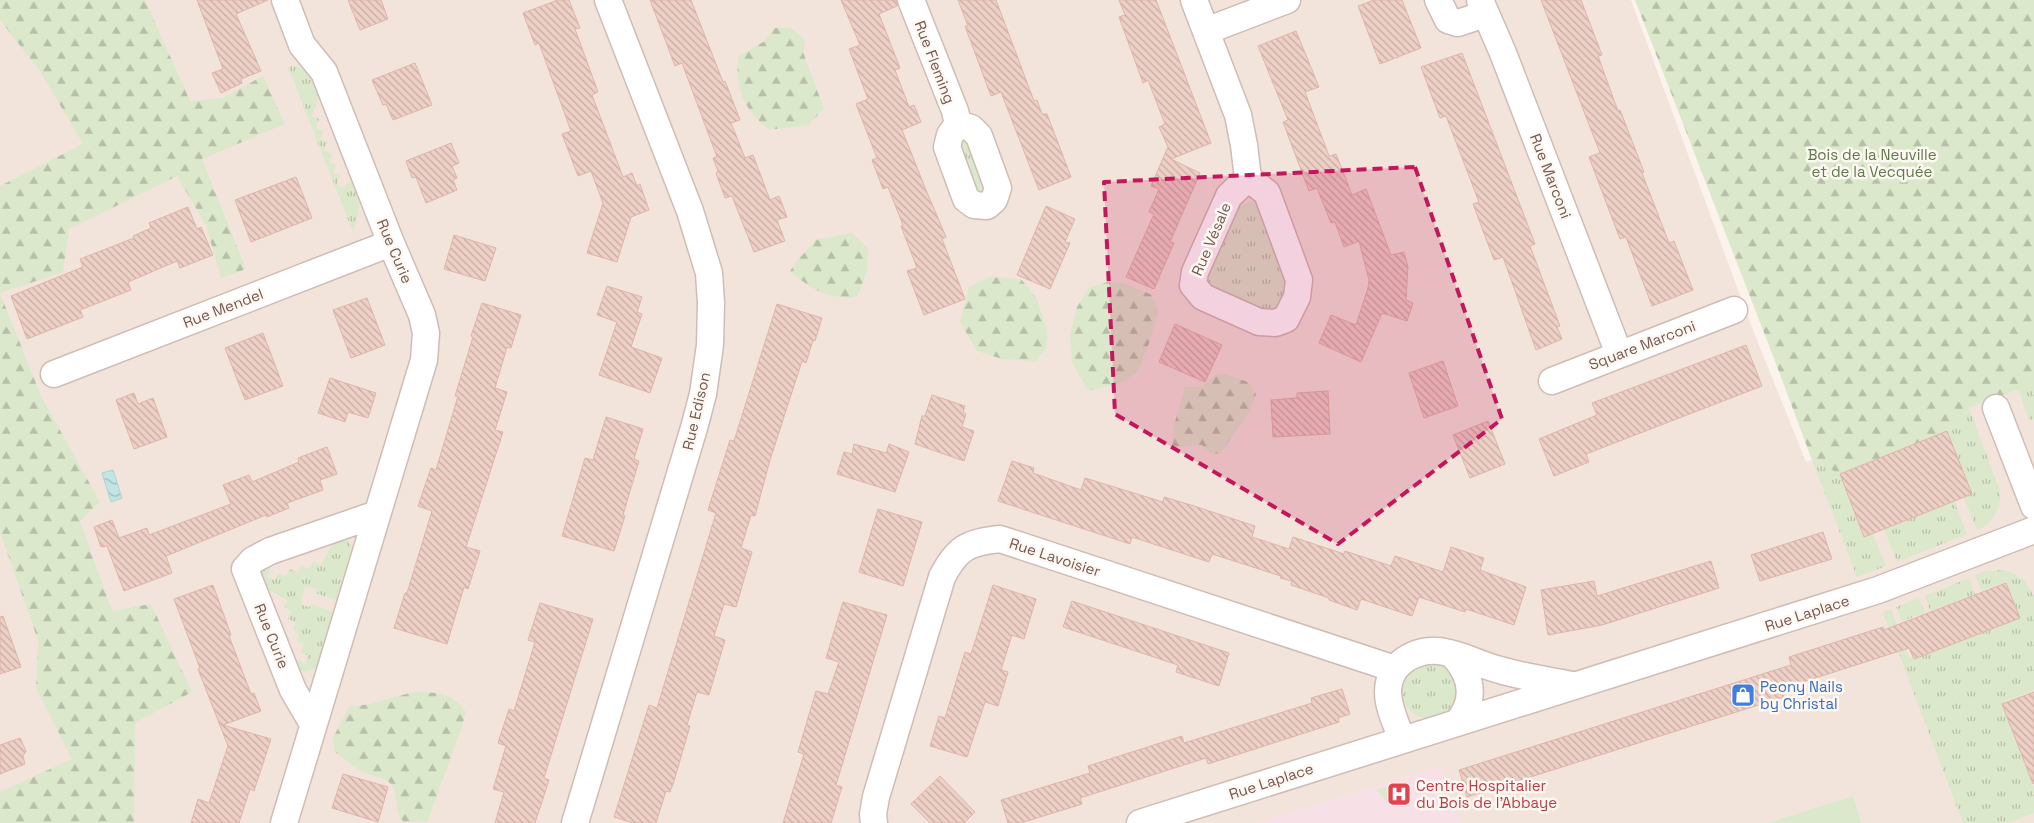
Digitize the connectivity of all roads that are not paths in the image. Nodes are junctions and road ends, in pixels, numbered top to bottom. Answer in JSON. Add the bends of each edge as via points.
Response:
{"nodes":[{"id":1,"x":285,"y":0,"type":"edge"},
{"id":2,"x":608,"y":0,"type":"edge"},
{"id":3,"x":911,"y":0,"type":"edge"},
{"id":4,"x":1194,"y":0,"type":"edge"},
{"id":5,"x":1287,"y":0,"type":"edge"},
{"id":6,"x":1438,"y":0,"type":"edge"},
{"id":7,"x":1483,"y":7,"type":"edge"},
{"id":8,"x":1206,"y":31,"type":"junction"},
{"id":9,"x":958,"y":124,"type":"dead end"},
{"id":10,"x":1248,"y":178,"type":"junction"},
{"id":11,"x":391,"y":243,"type":"junction"},
{"id":12,"x":1734,"y":310,"type":"dead end"},
{"id":13,"x":1619,"y":354,"type":"junction"},
{"id":14,"x":54,"y":374,"type":"dead end"},
{"id":15,"x":1552,"y":381,"type":"dead end"},
{"id":16,"x":1996,"y":408,"type":"dead end"},
{"id":17,"x":2034,"y":506,"type":"edge"},
{"id":18,"x":376,"y":514,"type":"junction"},
{"id":19,"x":2034,"y":530,"type":"edge"},
{"id":20,"x":1452,"y":654,"type":"junction"},
{"id":21,"x":1395,"y":669,"type":"junction"},
{"id":22,"x":1577,"y":685,"type":"junction"},
{"id":23,"x":1457,"y":723,"type":"junction"},
{"id":24,"x":313,"y":724,"type":"junction"},
{"id":25,"x":1402,"y":740,"type":"junction"},
{"id":26,"x":284,"y":823,"type":"edge"},
{"id":27,"x":575,"y":823,"type":"edge"},
{"id":28,"x":874,"y":823,"type":"edge"},
{"id":29,"x":1140,"y":823,"type":"edge"}],
"edges":[{"from":1,"to":11,"type":"street","name":"Rue Curie","via":[[302,45],[324,72]]},
{"from":2,"to":27,"type":"street","name":"Rue Edison","via":[[690,211],[709,274],[710,345],[694,428]]},
{"from":3,"to":9,"type":"street","name":"Rue Fleming"},
{"from":4,"to":8,"type":"street"},
{"from":5,"to":8,"type":"street"},
{"from":6,"to":7,"type":"street","via":[[1448,20],[1458,23]]},
{"from":7,"to":13,"type":"street","name":"Rue Marconi"},
{"from":8,"to":10,"type":"street","via":[[1238,115]]},
{"from":10,"to":10,"type":"street","name":"Rue Vésale","via":[[1267,193],[1299,280],[1297,297],[1286,319],[1275,323],[1259,322],[1204,297],[1193,285],[1195,272],[1229,196]]},
{"from":11,"to":14,"type":"street","name":"Rue Mendel"},
{"from":11,"to":18,"type":"street","name":"Rue Curie","via":[[422,315],[426,345]]},
{"from":12,"to":13,"type":"street","name":"Square Marconi"},
{"from":13,"to":15,"type":"street","name":"Square Marconi"},
{"from":16,"to":17,"type":"street"},
{"from":18,"to":24,"type":"street","name":"Rue Curie"},
{"from":18,"to":24,"type":"street","name":"Rue Curie","via":[[270,551],[253,560],[245,569],[294,690]]},
{"from":19,"to":22,"type":"street","name":"Rue Laplace","via":[[1878,590]]},
{"from":20,"to":21,"type":"street","name":"Rue Laplace","via":[[1433,650],[1419,652]]},
{"from":20,"to":22,"type":"street","name":"Rue Laplace","via":[[1506,672]]},
{"from":20,"to":23,"type":"street","via":[[1470,683],[1468,705]]},
{"from":21,"to":25,"type":"street","via":[[1388,692]]},
{"from":21,"to":28,"type":"street","name":"Rue Lavoisier","via":[[1000,539],[978,541],[964,547],[951,560],[942,577],[876,797]]},
{"from":22,"to":23,"type":"street","name":"Rue Laplace"},
{"from":23,"to":25,"type":"street","name":"Rue Laplace"},
{"from":24,"to":26,"type":"street","name":"Rue Curie"},
{"from":25,"to":29,"type":"street","name":"Rue Laplace"}]}
